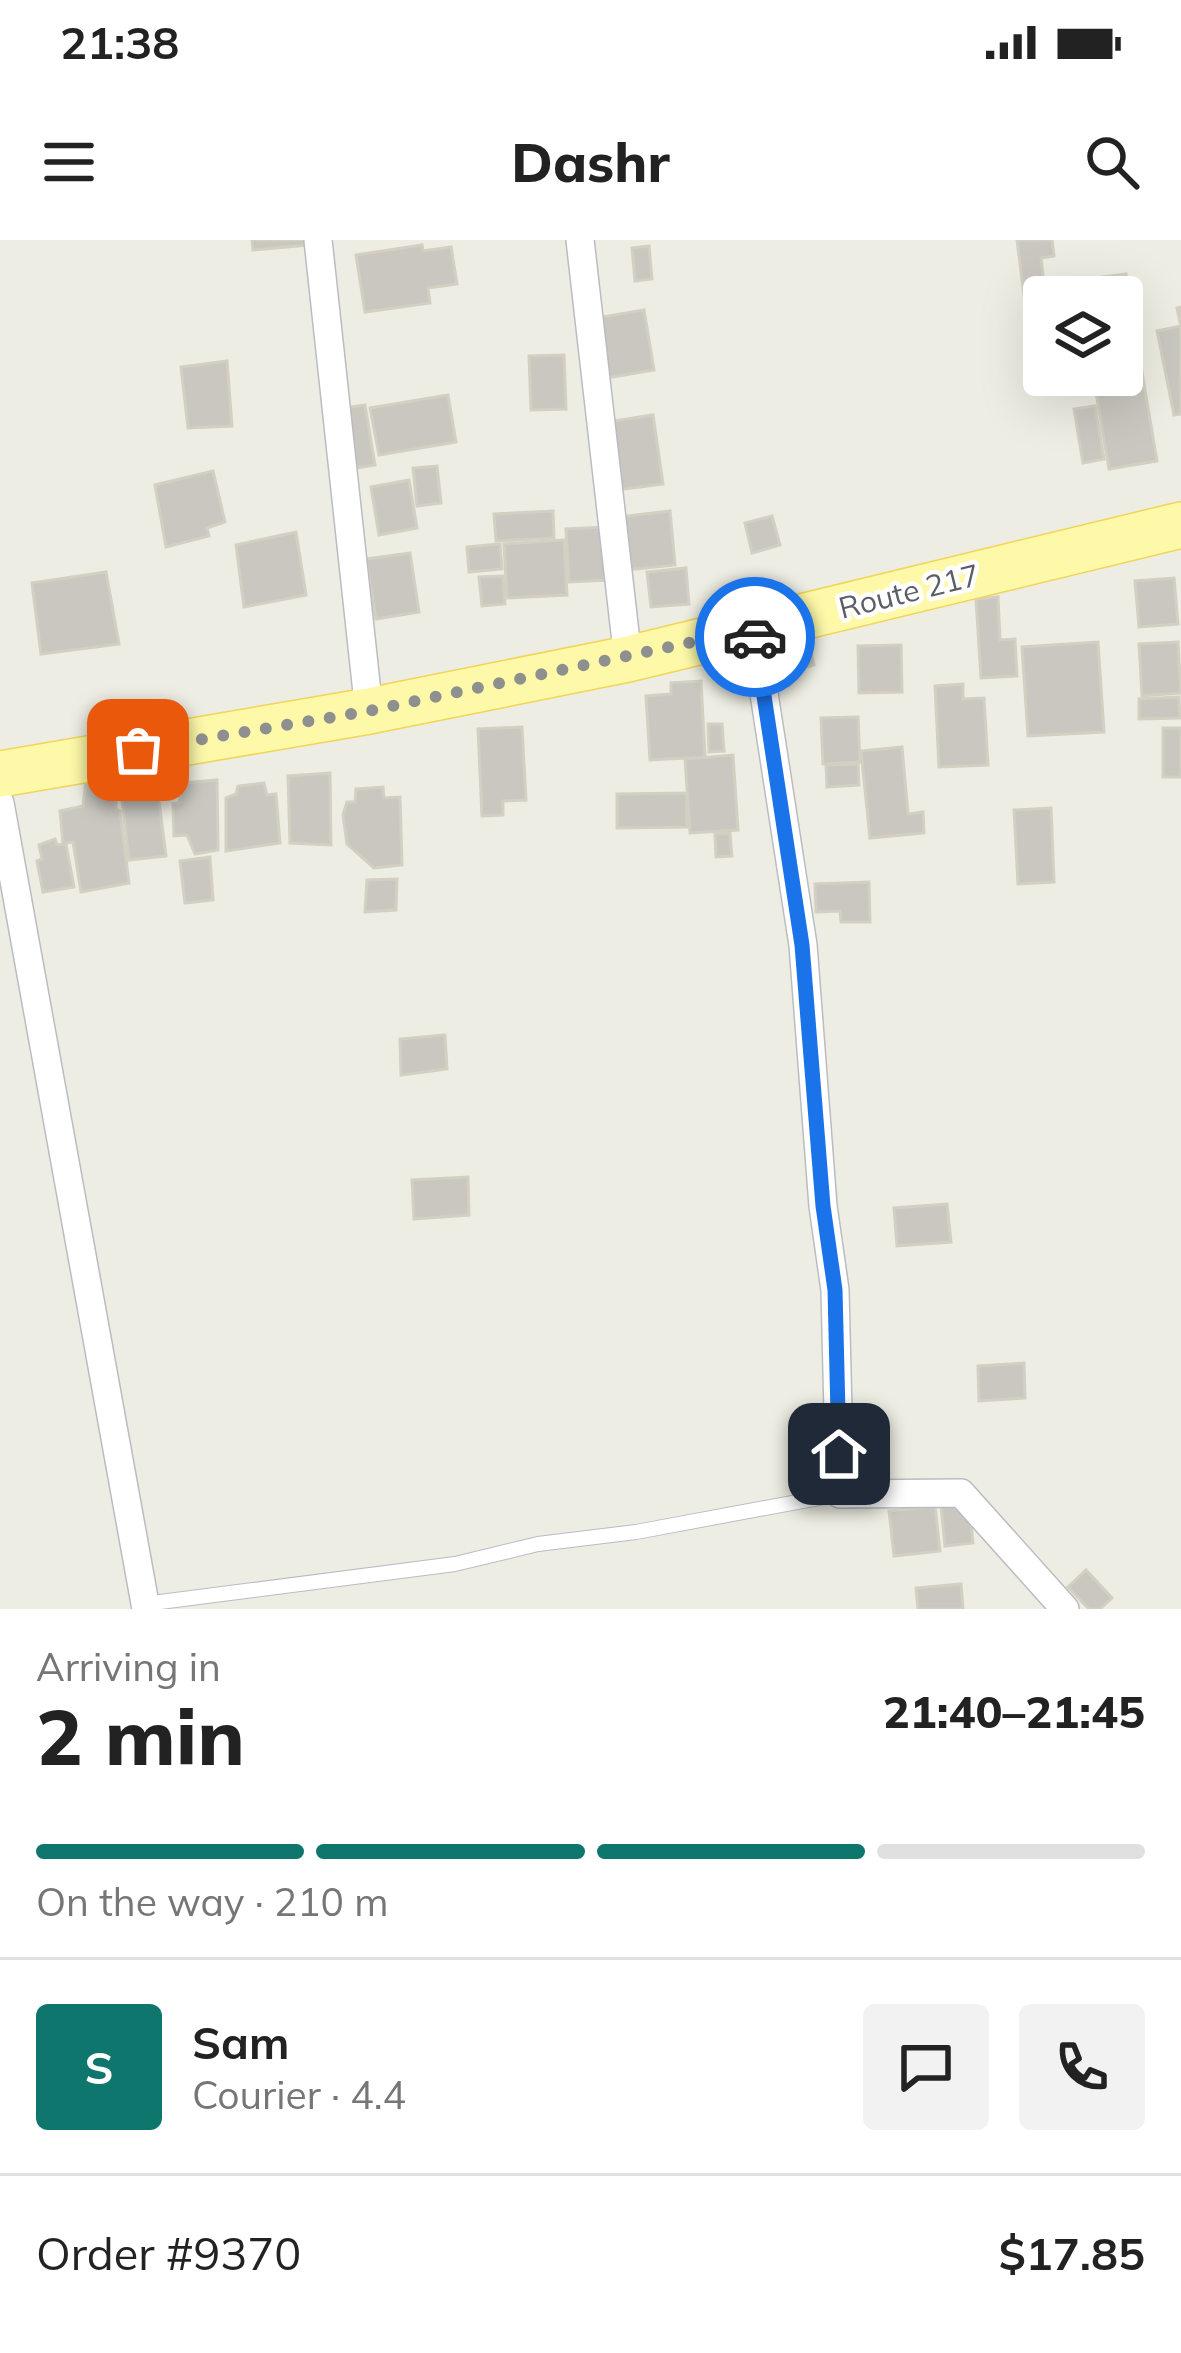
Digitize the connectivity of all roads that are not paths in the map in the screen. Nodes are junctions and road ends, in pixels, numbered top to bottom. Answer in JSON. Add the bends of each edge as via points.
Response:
{"nodes":[{"id":1,"x":318,"y":240,"type":"edge"},
{"id":2,"x":580,"y":240,"type":"edge"},
{"id":3,"x":1181,"y":525,"type":"edge"},
{"id":4,"x":754,"y":629,"type":"junction"},
{"id":5,"x":628,"y":658,"type":"junction"},
{"id":6,"x":369,"y":711,"type":"junction"},
{"id":7,"x":0,"y":774,"type":"edge"},
{"id":8,"x":0,"y":803,"type":"edge"},
{"id":9,"x":841,"y":1494,"type":"junction"},
{"id":10,"x":145,"y":1606,"type":"edge"},
{"id":11,"x":1065,"y":1609,"type":"edge"}],
"edges":[{"from":1,"to":6,"type":"street"},
{"from":2,"to":5,"type":"street"},
{"from":3,"to":4,"type":"main road","name":"Route 217"},
{"from":4,"to":5,"type":"main road","name":"Route 217"},
{"from":4,"to":9,"type":"street","via":[[802,945],[835,1290]]},
{"from":5,"to":6,"type":"main road","name":"Route 217"},
{"from":6,"to":7,"type":"main road","name":"Route 217"},
{"from":8,"to":10,"type":"street"},
{"from":9,"to":10,"type":"lane","via":[[455,1564]]},
{"from":9,"to":11,"type":"street","via":[[961,1493]]}]}
